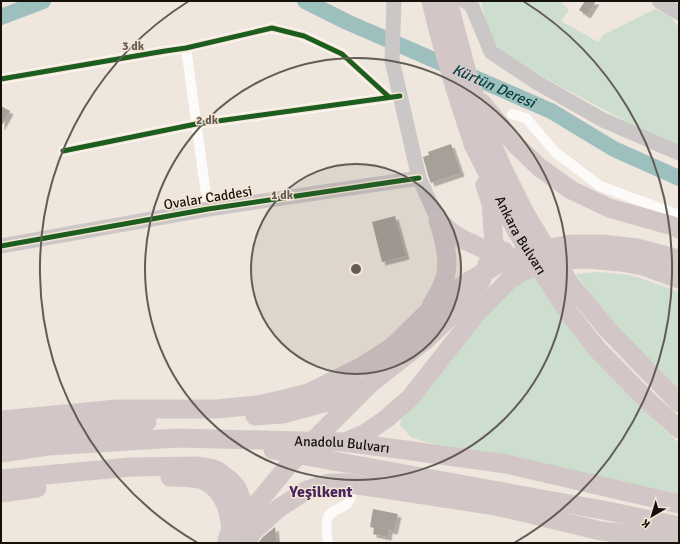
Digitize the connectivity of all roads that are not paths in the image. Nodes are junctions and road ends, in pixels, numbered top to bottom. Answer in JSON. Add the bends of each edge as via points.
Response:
{"nodes":[{"id":1,"x":432,"y":1,"type":"edge"},
{"id":2,"x":448,"y":1,"type":"edge"},
{"id":3,"x":465,"y":1,"type":"edge"},
{"id":4,"x":659,"y":1,"type":"edge"},
{"id":5,"x":394,"y":2,"type":"edge"},
{"id":6,"x":679,"y":13,"type":"edge"},
{"id":7,"x":186,"y":48,"type":"junction"},
{"id":8,"x":1,"y":79,"type":"edge"},
{"id":9,"x":474,"y":92,"type":"junction"},
{"id":10,"x":395,"y":97,"type":"junction"},
{"id":11,"x":512,"y":114,"type":"dead end"},
{"id":12,"x":196,"y":124,"type":"junction"},
{"id":13,"x":473,"y":144,"type":"junction"},
{"id":14,"x":63,"y":150,"type":"dead end"},
{"id":15,"x":679,"y":153,"type":"edge"},
{"id":16,"x":419,"y":178,"type":"junction"},
{"id":17,"x":208,"y":209,"type":"junction"},
{"id":18,"x":679,"y":215,"type":"edge"},
{"id":19,"x":438,"y":220,"type":"junction"},
{"id":20,"x":679,"y":229,"type":"edge"},
{"id":21,"x":1,"y":246,"type":"edge"},
{"id":22,"x":544,"y":248,"type":"junction"},
{"id":23,"x":679,"y":259,"type":"edge"},
{"id":24,"x":679,"y":278,"type":"edge"},
{"id":25,"x":564,"y":290,"type":"junction"},
{"id":26,"x":430,"y":310,"type":"junction"},
{"id":27,"x":371,"y":383,"type":"junction"},
{"id":28,"x":679,"y":403,"type":"edge"},
{"id":29,"x":1,"y":408,"type":"edge"},
{"id":30,"x":117,"y":409,"type":"junction"},
{"id":31,"x":1,"y":420,"type":"edge"},
{"id":32,"x":679,"y":429,"type":"edge"},
{"id":33,"x":1,"y":437,"type":"edge"},
{"id":34,"x":188,"y":438,"type":"junction"},
{"id":35,"x":344,"y":442,"type":"junction"},
{"id":36,"x":1,"y":453,"type":"edge"},
{"id":37,"x":403,"y":474,"type":"junction"},
{"id":38,"x":1,"y":479,"type":"edge"},
{"id":39,"x":352,"y":484,"type":"junction"},
{"id":40,"x":1,"y":493,"type":"edge"},
{"id":41,"x":679,"y":504,"type":"edge"},
{"id":42,"x":249,"y":525,"type":"junction"},
{"id":43,"x":679,"y":526,"type":"edge"},
{"id":44,"x":614,"y":537,"type":"edge"},
{"id":45,"x":679,"y":541,"type":"edge"},
{"id":46,"x":226,"y":543,"type":"edge"},
{"id":47,"x":246,"y":543,"type":"edge"},
{"id":48,"x":328,"y":543,"type":"edge"},
{"id":49,"x":635,"y":543,"type":"edge"}],
"edges":[{"from":1,"to":13,"type":"highway","name":"Ankara Bulvarı","via":[[440,38]]},
{"from":2,"to":9,"type":"highway","name":"Ankara Bulvarı","via":[[464,65]]},
{"from":3,"to":15,"type":"street","via":[[472,6],[491,52],[536,82],[603,120]]},
{"from":4,"to":6,"type":"street"},
{"from":5,"to":10,"type":"street","via":[[392,60]]},
{"from":7,"to":8,"type":"street"},
{"from":7,"to":10,"type":"street","via":[[272,28],[304,36],[342,54]]},
{"from":7,"to":12,"type":"street"},
{"from":9,"to":20,"type":"highway","via":[[516,145],[539,167],[571,190],[609,208]]},
{"from":9,"to":25,"type":"highway","name":"Ankara Bulvarı","via":[[502,166],[526,214],[553,259]]},
{"from":10,"to":12,"type":"street"},
{"from":10,"to":16,"type":"street"},
{"from":11,"to":18,"type":"street","via":[[526,118],[555,152],[600,186]]},
{"from":12,"to":14,"type":"street"},
{"from":12,"to":17,"type":"street"},
{"from":13,"to":25,"type":"highway","name":"Ankara Bulvarı","via":[[518,232]]},
{"from":13,"to":27,"type":"highway","via":[[491,204],[494,242],[481,281],[465,302],[427,339]]},
{"from":16,"to":17,"type":"street","name":"Ovalar Caddesi"},
{"from":16,"to":19,"type":"street"},
{"from":17,"to":21,"type":"street","name":"Ovalar Caddesi"},
{"from":19,"to":22,"type":"highway","via":[[464,240],[484,248],[504,251]]},
{"from":19,"to":26,"type":"highway","via":[[447,261],[445,279]]},
{"from":22,"to":23,"type":"highway","via":[[571,244],[602,244],[637,248]]},
{"from":22,"to":26,"type":"highway","via":[[497,265],[467,282]]},
{"from":24,"to":35,"type":"highway","via":[[643,266],[588,259],[561,260],[522,272],[509,280],[476,314],[410,398],[381,423],[364,434]]},
{"from":25,"to":28,"type":"highway","name":"Ankara Bulvarı","via":[[608,330]]},
{"from":25,"to":32,"type":"highway","name":"Ankara Bulvarı","via":[[570,313],[598,350]]},
{"from":26,"to":30,"type":"highway","via":[[392,346],[362,367],[308,393],[257,405],[216,409]]},
{"from":27,"to":33,"type":"highway","via":[[327,402],[283,414],[122,423]]},
{"from":27,"to":42,"type":"highway","via":[[287,466]]},
{"from":29,"to":30,"type":"highway","via":[[78,403]]},
{"from":30,"to":31,"type":"highway"},
{"from":34,"to":35,"type":"highway","name":"Anadolu Bulvarı"},
{"from":34,"to":36,"type":"highway","name":"Anadolu Bulvarı","via":[[48,446]]},
{"from":34,"to":37,"type":"highway","via":[[285,452]]},
{"from":35,"to":41,"type":"highway","name":"Anadolu Bulvarı","via":[[506,464]]},
{"from":37,"to":42,"type":"highway","via":[[327,465],[306,467],[287,483]]},
{"from":37,"to":43,"type":"highway"},
{"from":38,"to":42,"type":"highway","via":[[131,467],[210,468],[218,471],[237,488]]},
{"from":39,"to":42,"type":"highway","via":[[329,483],[307,490]]},
{"from":39,"to":44,"type":"highway","via":[[496,506],[601,531]]},
{"from":39,"to":48,"type":"street","via":[[348,502],[328,516]]},
{"from":40,"to":46,"type":"highway","via":[[164,477],[203,480],[214,486],[228,508],[230,531]]},
{"from":42,"to":46,"type":"highway","via":[[236,531]]},
{"from":42,"to":47,"type":"main road"},
{"from":44,"to":45,"type":"highway"},
{"from":44,"to":49,"type":"street"}]}
